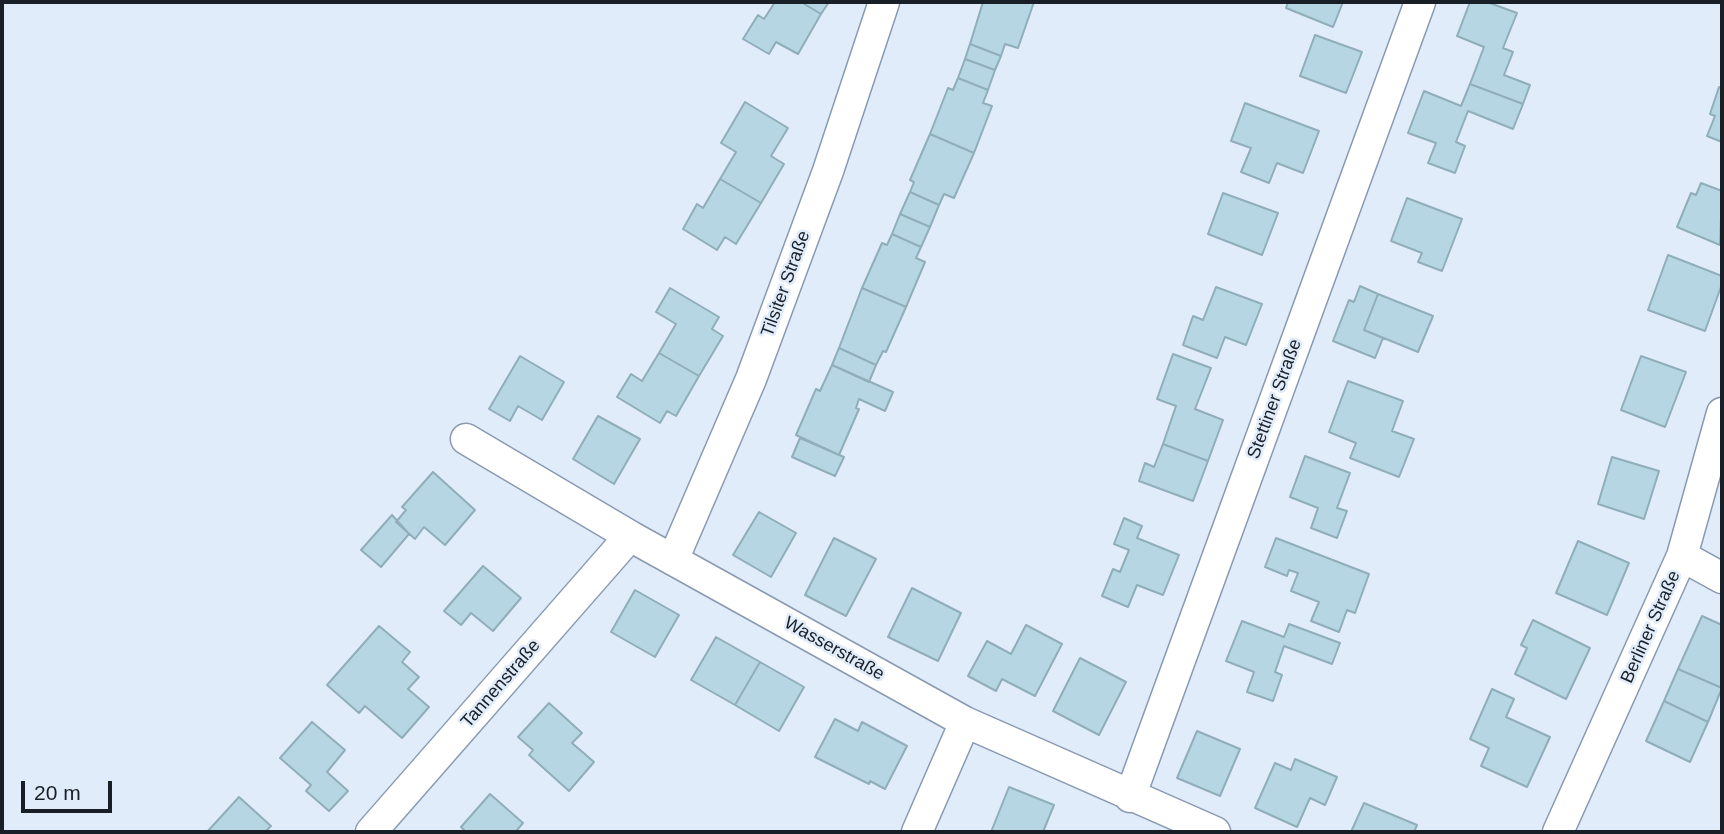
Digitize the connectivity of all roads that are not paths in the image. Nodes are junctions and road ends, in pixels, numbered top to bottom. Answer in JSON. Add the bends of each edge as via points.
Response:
{"nodes":[{"id":1,"x":884,"y":2,"type":"edge"},
{"id":2,"x":1420,"y":2,"type":"edge"},
{"id":3,"x":1722,"y":413,"type":"edge"},
{"id":4,"x":466,"y":439,"type":"dead end"},
{"id":5,"x":630,"y":536,"type":"junction"},
{"id":6,"x":1682,"y":556,"type":"junction"},
{"id":7,"x":673,"y":560,"type":"junction"},
{"id":8,"x":1722,"y":578,"type":"edge"},
{"id":9,"x":965,"y":722,"type":"junction"},
{"id":10,"x":1130,"y":797,"type":"junction"},
{"id":11,"x":372,"y":832,"type":"edge"},
{"id":12,"x":917,"y":832,"type":"edge"},
{"id":13,"x":1215,"y":832,"type":"edge"},
{"id":14,"x":1558,"y":832,"type":"edge"}],
"edges":[{"from":1,"to":7,"type":"street","name":"Tilsiter Straße","via":[[751,379]]},
{"from":2,"to":10,"type":"street","name":"Stettiner Straße"},
{"from":3,"to":6,"type":"street","name":"Berliner Straße"},
{"from":4,"to":5,"type":"street","name":"Wasserstraße"},
{"from":5,"to":7,"type":"street","name":"Wasserstraße"},
{"from":5,"to":11,"type":"street","name":"Tannenstraße"},
{"from":6,"to":8,"type":"street"},
{"from":6,"to":14,"type":"street","name":"Berliner Straße"},
{"from":7,"to":9,"type":"street","name":"Wasserstraße"},
{"from":9,"to":10,"type":"street","name":"Wasserstraße"},
{"from":9,"to":12,"type":"street"},
{"from":10,"to":13,"type":"street","name":"Wasserstraße"}]}
